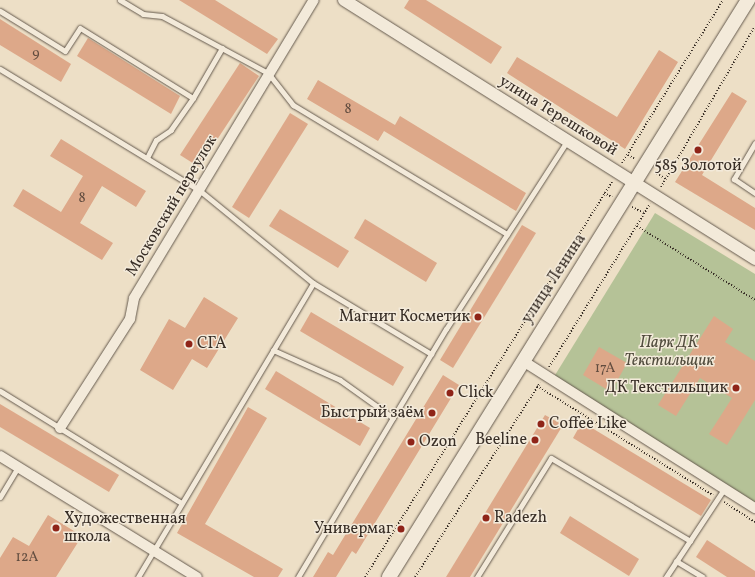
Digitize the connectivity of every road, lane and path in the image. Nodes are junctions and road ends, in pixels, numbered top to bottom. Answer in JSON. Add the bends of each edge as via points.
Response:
{"nodes":[{"id":1,"x":120,"y":0,"type":"edge"},
{"id":2,"x":314,"y":0,"type":"edge"},
{"id":3,"x":344,"y":0,"type":"edge"},
{"id":4,"x":723,"y":0,"type":"edge"},
{"id":5,"x":748,"y":0,"type":"edge"},
{"id":6,"x":0,"y":11,"type":"edge"},
{"id":7,"x":755,"y":26,"type":"edge"},
{"id":8,"x":222,"y":48,"type":"junction"},
{"id":9,"x":0,"y":68,"type":"edge"},
{"id":10,"x":268,"y":73,"type":"junction"},
{"id":11,"x":193,"y":98,"type":"junction"},
{"id":12,"x":567,"y":141,"type":"junction"},
{"id":13,"x":755,"y":143,"type":"edge"},
{"id":14,"x":146,"y":158,"type":"junction"},
{"id":15,"x":617,"y":172,"type":"junction"},
{"id":16,"x":634,"y":184,"type":"junction"},
{"id":17,"x":199,"y":190,"type":"junction"},
{"id":18,"x":755,"y":193,"type":"edge"},
{"id":19,"x":655,"y":197,"type":"junction"},
{"id":20,"x":637,"y":226,"type":"junction"},
{"id":21,"x":507,"y":234,"type":"junction"},
{"id":22,"x":755,"y":259,"type":"edge"},
{"id":23,"x":313,"y":283,"type":"junction"},
{"id":24,"x":755,"y":300,"type":"edge"},
{"id":25,"x":273,"y":350,"type":"junction"},
{"id":26,"x":431,"y":354,"type":"junction"},
{"id":27,"x":522,"y":361,"type":"junction"},
{"id":28,"x":544,"y":376,"type":"junction"},
{"id":29,"x":537,"y":386,"type":"junction"},
{"id":30,"x":0,"y":391,"type":"edge"},
{"id":31,"x":393,"y":418,"type":"junction"},
{"id":32,"x":60,"y":428,"type":"junction"},
{"id":33,"x":0,"y":456,"type":"edge"},
{"id":34,"x":18,"y":467,"type":"junction"},
{"id":35,"x":724,"y":489,"type":"junction"},
{"id":36,"x":0,"y":497,"type":"edge"},
{"id":37,"x":718,"y":498,"type":"junction"},
{"id":38,"x":181,"y":503,"type":"junction"},
{"id":39,"x":755,"y":508,"type":"edge"},
{"id":40,"x":755,"y":522,"type":"edge"},
{"id":41,"x":690,"y":541,"type":"junction"},
{"id":42,"x":153,"y":550,"type":"junction"},
{"id":43,"x":676,"y":561,"type":"junction"},
{"id":44,"x":138,"y":577,"type":"edge"},
{"id":45,"x":198,"y":577,"type":"edge"},
{"id":46,"x":298,"y":577,"type":"edge"},
{"id":47,"x":365,"y":577,"type":"edge"},
{"id":48,"x":389,"y":577,"type":"edge"},
{"id":49,"x":415,"y":577,"type":"edge"},
{"id":50,"x":477,"y":577,"type":"edge"},
{"id":51,"x":666,"y":577,"type":"edge"},
{"id":52,"x":703,"y":577,"type":"edge"}],
"edges":[{"from":1,"to":8,"type":"lane","via":[[143,14],[162,16]]},
{"from":2,"to":10,"type":"street","name":"Московский переулок"},
{"from":3,"to":12,"type":"street","name":"улица Терешковой"},
{"from":4,"to":15,"type":"path"},
{"from":5,"to":16,"type":"main road","name":"улица Ленина"},
{"from":6,"to":11,"type":"lane","via":[[65,51],[80,28]]},
{"from":7,"to":19,"type":"path"},
{"from":8,"to":10,"type":"lane"},
{"from":8,"to":11,"type":"lane"},
{"from":9,"to":14,"type":"lane"},
{"from":10,"to":17,"type":"street","name":"Московский переулок"},
{"from":10,"to":21,"type":"lane","via":[[293,105]]},
{"from":11,"to":14,"type":"lane","via":[[170,130],[156,140]]},
{"from":12,"to":15,"type":"street","name":"улица Терешковой"},
{"from":12,"to":21,"type":"lane"},
{"from":13,"to":18,"type":"lane","via":[[734,179]]},
{"from":14,"to":17,"type":"lane"},
{"from":15,"to":16,"type":"street","name":"улица Терешковой"},
{"from":15,"to":47,"type":"path"},
{"from":16,"to":19,"type":"street","name":"улица Терешковой"},
{"from":16,"to":27,"type":"main road","name":"улица Ленина"},
{"from":17,"to":23,"type":"lane"},
{"from":17,"to":32,"type":"street","name":"Московский переулок","via":[[134,298],[130,319]]},
{"from":19,"to":20,"type":"path"},
{"from":19,"to":22,"type":"street","name":"улица Терешковой"},
{"from":20,"to":24,"type":"path"},
{"from":20,"to":28,"type":"path"},
{"from":21,"to":26,"type":"lane"},
{"from":23,"to":25,"type":"lane"},
{"from":23,"to":26,"type":"lane"},
{"from":25,"to":31,"type":"lane","via":[[340,380]]},
{"from":25,"to":38,"type":"lane"},
{"from":26,"to":31,"type":"lane"},
{"from":27,"to":28,"type":"street"},
{"from":27,"to":48,"type":"main road","name":"улица Ленина"},
{"from":28,"to":29,"type":"path"},
{"from":28,"to":35,"type":"street"},
{"from":29,"to":37,"type":"path"},
{"from":29,"to":49,"type":"path"},
{"from":30,"to":32,"type":"lane"},
{"from":31,"to":46,"type":"lane"},
{"from":32,"to":38,"type":"lane"},
{"from":33,"to":34,"type":"street"},
{"from":34,"to":36,"type":"lane"},
{"from":34,"to":42,"type":"street"},
{"from":35,"to":37,"type":"lane"},
{"from":35,"to":39,"type":"street"},
{"from":37,"to":40,"type":"path"},
{"from":37,"to":41,"type":"lane"},
{"from":38,"to":42,"type":"lane"},
{"from":41,"to":43,"type":"lane"},
{"from":41,"to":50,"type":"lane","via":[[551,458]]},
{"from":42,"to":44,"type":"lane"},
{"from":42,"to":45,"type":"street"},
{"from":43,"to":51,"type":"lane"},
{"from":43,"to":52,"type":"lane"}]}
